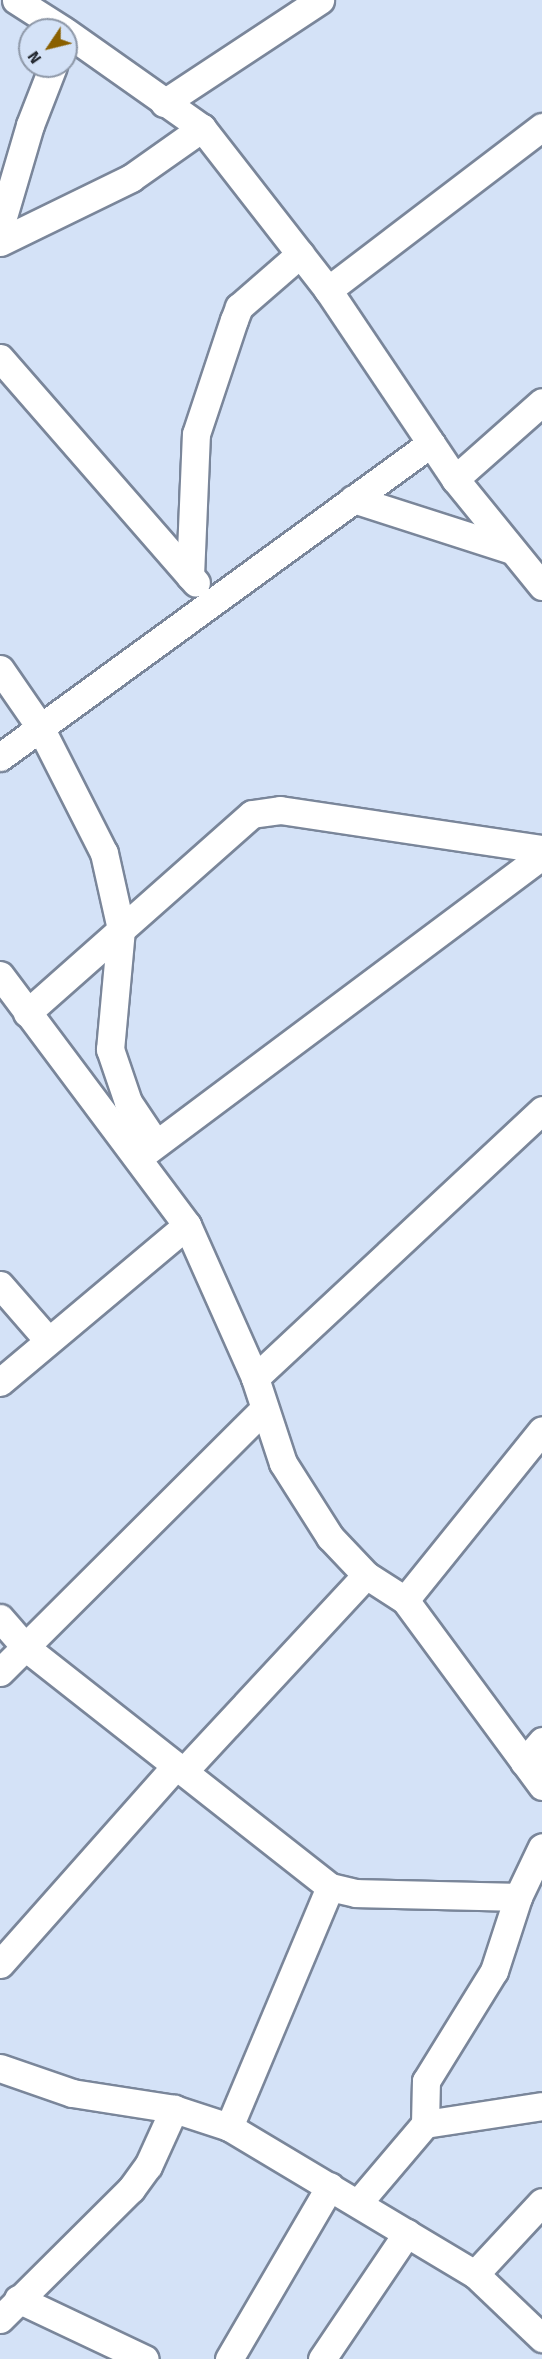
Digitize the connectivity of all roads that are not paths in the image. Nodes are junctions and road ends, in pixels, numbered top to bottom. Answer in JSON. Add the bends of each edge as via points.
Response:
{"nodes":[{"id":1,"x":320,"y":0,"type":"edge"},
{"id":2,"x":24,"y":1,"type":"edge"},
{"id":3,"x":47,"y":18,"type":"edge"},
{"id":4,"x":78,"y":41,"type":"edge"},
{"id":5,"x":48,"y":78,"type":"edge"},
{"id":6,"x":164,"y":103,"type":"junction"},
{"id":7,"x":542,"y":127,"type":"edge"},
{"id":8,"x":202,"y":128,"type":"junction"},
{"id":9,"x":0,"y":227,"type":"edge"},
{"id":10,"x":0,"y":242,"type":"edge"},
{"id":11,"x":300,"y":254,"type":"junction"},
{"id":12,"x":328,"y":290,"type":"junction"},
{"id":13,"x":0,"y":358,"type":"edge"},
{"id":14,"x":542,"y":402,"type":"edge"},
{"id":15,"x":431,"y":443,"type":"junction"},
{"id":16,"x":455,"y":479,"type":"junction"},
{"id":17,"x":353,"y":499,"type":"junction"},
{"id":18,"x":509,"y":549,"type":"junction"},
{"id":19,"x":190,"y":576,"type":"junction"},
{"id":20,"x":542,"y":586,"type":"edge"},
{"id":21,"x":212,"y":601,"type":"junction"},
{"id":22,"x":0,"y":669,"type":"edge"},
{"id":23,"x":40,"y":727,"type":"junction"},
{"id":24,"x":0,"y":757,"type":"edge"},
{"id":25,"x":542,"y":849,"type":"edge"},
{"id":26,"x":542,"y":856,"type":"edge"},
{"id":27,"x":121,"y":929,"type":"junction"},
{"id":28,"x":0,"y":975,"type":"edge"},
{"id":29,"x":16,"y":1011,"type":"edge"},
{"id":30,"x":542,"y":1110,"type":"edge"},
{"id":31,"x":147,"y":1151,"type":"junction"},
{"id":32,"x":188,"y":1225,"type":"junction"},
{"id":33,"x":0,"y":1285,"type":"edge"},
{"id":34,"x":48,"y":1340,"type":"junction"},
{"id":35,"x":255,"y":1378,"type":"junction"},
{"id":36,"x":0,"y":1382,"type":"edge"},
{"id":37,"x":264,"y":1409,"type":"junction"},
{"id":38,"x":542,"y":1430,"type":"edge"},
{"id":39,"x":366,"y":1575,"type":"junction"},
{"id":40,"x":405,"y":1600,"type":"junction"},
{"id":41,"x":0,"y":1618,"type":"edge"},
{"id":42,"x":25,"y":1647,"type":"junction"},
{"id":43,"x":0,"y":1672,"type":"edge"},
{"id":44,"x":542,"y":1741,"type":"edge"},
{"id":45,"x":524,"y":1762,"type":"junction"},
{"id":46,"x":180,"y":1769,"type":"junction"},
{"id":47,"x":542,"y":1786,"type":"edge"},
{"id":48,"x":542,"y":1847,"type":"edge"},
{"id":49,"x":330,"y":1887,"type":"junction"},
{"id":50,"x":518,"y":1897,"type":"junction"},
{"id":51,"x":0,"y":1965,"type":"edge"},
{"id":52,"x":0,"y":2068,"type":"edge"},
{"id":53,"x":542,"y":2106,"type":"edge"},
{"id":54,"x":174,"y":2109,"type":"junction"},
{"id":55,"x":425,"y":2124,"type":"junction"},
{"id":56,"x":230,"y":2127,"type":"junction"},
{"id":57,"x":330,"y":2186,"type":"junction"},
{"id":58,"x":542,"y":2202,"type":"edge"},
{"id":59,"x":358,"y":2203,"type":"junction"},
{"id":60,"x":407,"y":2233,"type":"junction"},
{"id":61,"x":475,"y":2274,"type":"junction"},
{"id":62,"x":18,"y":2299,"type":"junction"},
{"id":63,"x":0,"y":2319,"type":"edge"},
{"id":64,"x":542,"y":2338,"type":"edge"},
{"id":65,"x":145,"y":2359,"type":"edge"},
{"id":66,"x":229,"y":2359,"type":"edge"},
{"id":67,"x":322,"y":2359,"type":"edge"}],
"edges":[{"from":1,"to":6,"type":"street"},
{"from":2,"to":3,"type":"street"},
{"from":4,"to":6,"type":"street"},
{"from":5,"to":9,"type":"street"},
{"from":6,"to":8,"type":"street"},
{"from":7,"to":12,"type":"street"},
{"from":8,"to":10,"type":"street","via":[[131,178]]},
{"from":8,"to":11,"type":"street"},
{"from":11,"to":12,"type":"street"},
{"from":11,"to":19,"type":"street","via":[[239,307],[234,320],[196,434]]},
{"from":12,"to":15,"type":"street"},
{"from":13,"to":19,"type":"street"},
{"from":14,"to":16,"type":"street"},
{"from":15,"to":16,"type":"street"},
{"from":15,"to":17,"type":"street"},
{"from":16,"to":18,"type":"street"},
{"from":17,"to":18,"type":"street"},
{"from":17,"to":21,"type":"street"},
{"from":18,"to":20,"type":"street"},
{"from":19,"to":21,"type":"street"},
{"from":21,"to":23,"type":"street"},
{"from":22,"to":23,"type":"street"},
{"from":23,"to":24,"type":"street"},
{"from":23,"to":27,"type":"street","via":[[104,853]]},
{"from":25,"to":27,"type":"street","via":[[280,810],[252,814]]},
{"from":26,"to":31,"type":"street"},
{"from":27,"to":29,"type":"street"},
{"from":27,"to":31,"type":"street","via":[[110,1049]]},
{"from":28,"to":29,"type":"street"},
{"from":29,"to":31,"type":"street"},
{"from":30,"to":35,"type":"street"},
{"from":31,"to":32,"type":"street"},
{"from":32,"to":34,"type":"street"},
{"from":32,"to":35,"type":"street"},
{"from":33,"to":34,"type":"street"},
{"from":34,"to":36,"type":"street"},
{"from":35,"to":37,"type":"street"},
{"from":37,"to":39,"type":"street","via":[[283,1463],[330,1537]]},
{"from":37,"to":42,"type":"street"},
{"from":38,"to":40,"type":"street"},
{"from":39,"to":40,"type":"street"},
{"from":39,"to":46,"type":"street"},
{"from":40,"to":45,"type":"street"},
{"from":41,"to":42,"type":"street"},
{"from":42,"to":43,"type":"street"},
{"from":42,"to":46,"type":"street"},
{"from":44,"to":45,"type":"street"},
{"from":45,"to":47,"type":"street"},
{"from":46,"to":49,"type":"street"},
{"from":46,"to":51,"type":"street"},
{"from":48,"to":50,"type":"street"},
{"from":49,"to":50,"type":"street","via":[[356,1893]]},
{"from":49,"to":56,"type":"street"},
{"from":50,"to":55,"type":"street","via":[[494,1971],[426,2081]]},
{"from":52,"to":54,"type":"street","via":[[72,2093]]},
{"from":53,"to":55,"type":"street"},
{"from":54,"to":56,"type":"street"},
{"from":54,"to":62,"type":"street","via":[[148,2166],[131,2189]]},
{"from":55,"to":59,"type":"street"},
{"from":56,"to":57,"type":"street"},
{"from":57,"to":59,"type":"street"},
{"from":57,"to":66,"type":"street"},
{"from":58,"to":61,"type":"street"},
{"from":59,"to":60,"type":"street"},
{"from":60,"to":61,"type":"street"},
{"from":60,"to":67,"type":"street"},
{"from":61,"to":64,"type":"street"},
{"from":62,"to":63,"type":"street"},
{"from":62,"to":65,"type":"street"}]}
